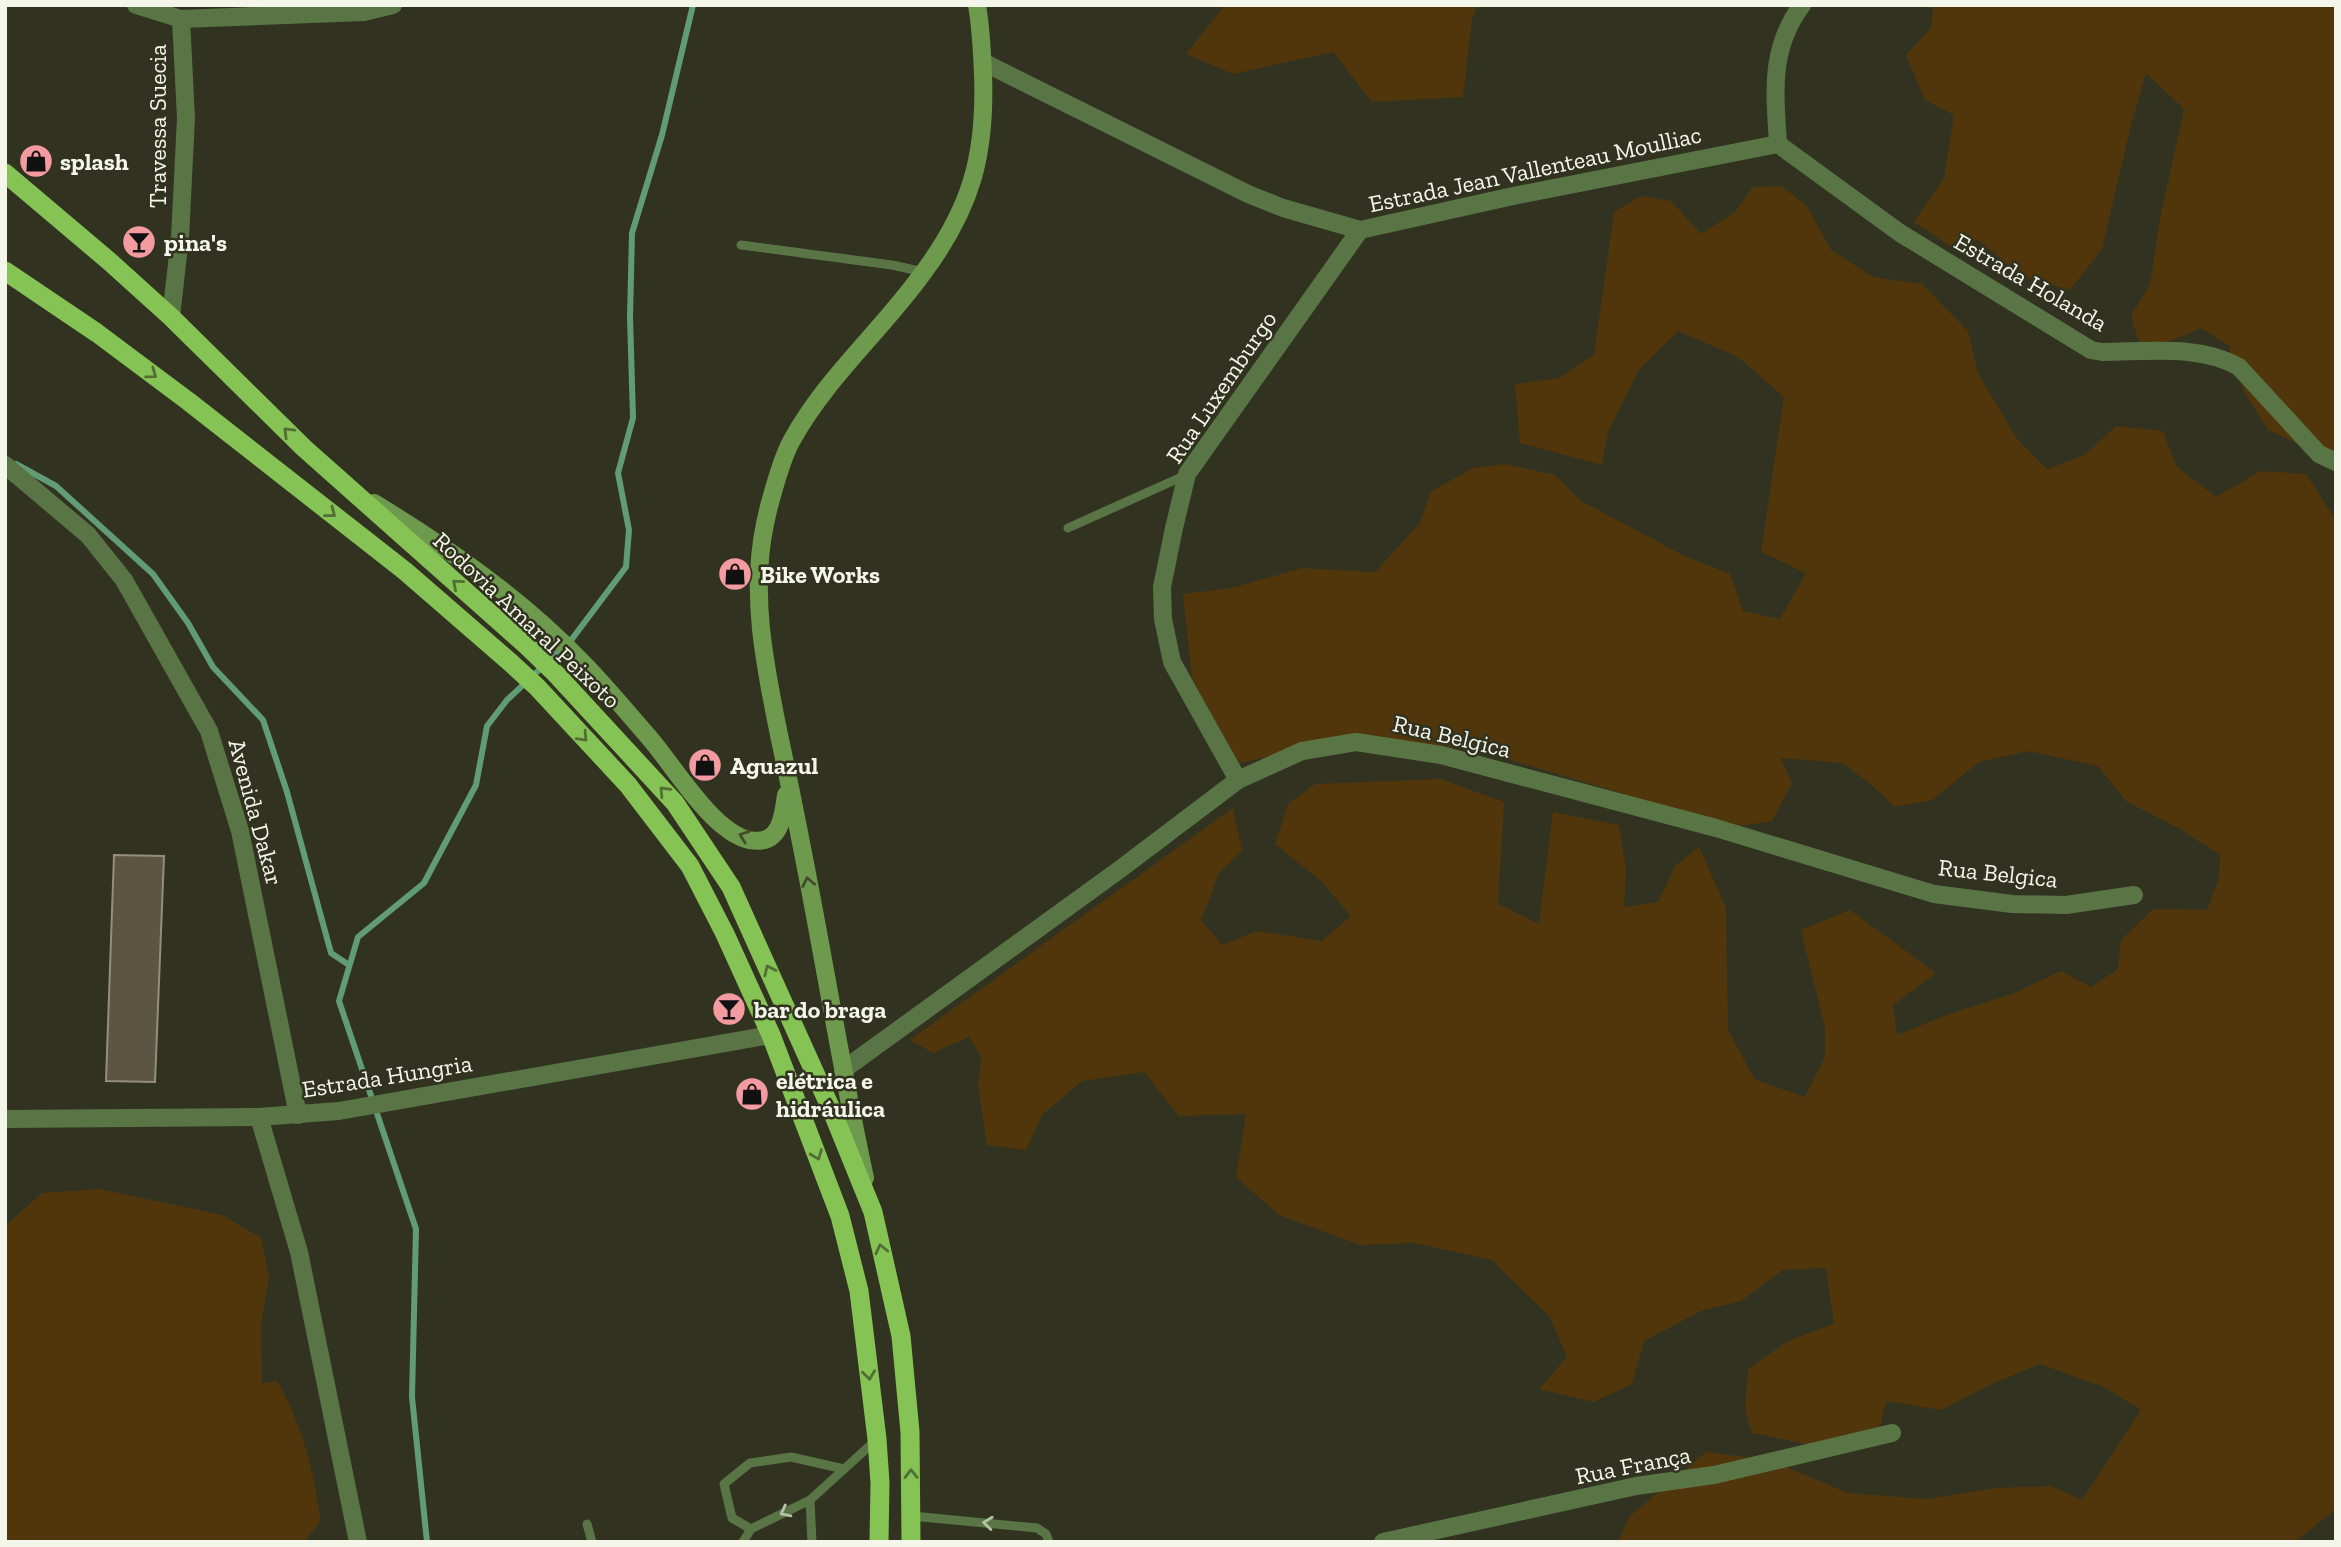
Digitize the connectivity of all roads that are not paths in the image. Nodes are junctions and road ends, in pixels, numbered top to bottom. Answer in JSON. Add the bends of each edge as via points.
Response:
{"nodes":[{"id":1,"x":136,"y":5,"type":"edge"},
{"id":2,"x":393,"y":5,"type":"edge"},
{"id":3,"x":976,"y":5,"type":"edge"},
{"id":4,"x":1801,"y":5,"type":"edge"},
{"id":5,"x":181,"y":19,"type":"junction"},
{"id":6,"x":983,"y":62,"type":"junction"},
{"id":7,"x":1778,"y":144,"type":"junction"},
{"id":8,"x":5,"y":173,"type":"edge"},
{"id":9,"x":5,"y":185,"type":"edge"},
{"id":10,"x":1360,"y":230,"type":"junction"},
{"id":11,"x":741,"y":245,"type":"dead end"},
{"id":12,"x":5,"y":257,"type":"edge"},
{"id":13,"x":109,"y":261,"type":"junction"},
{"id":14,"x":5,"y":271,"type":"edge"},
{"id":15,"x":924,"y":272,"type":"junction"},
{"id":16,"x":171,"y":317,"type":"junction"},
{"id":17,"x":97,"y":333,"type":"junction"},
{"id":18,"x":2336,"y":462,"type":"edge"},
{"id":19,"x":5,"y":465,"type":"edge"},
{"id":20,"x":1188,"y":474,"type":"junction"},
{"id":21,"x":348,"y":487,"type":"junction"},
{"id":22,"x":1068,"y":528,"type":"dead end"},
{"id":23,"x":788,"y":778,"type":"junction"},
{"id":24,"x":1238,"y":780,"type":"junction"},
{"id":25,"x":2134,"y":895,"type":"dead end"},
{"id":26,"x":771,"y":1035,"type":"junction"},
{"id":27,"x":843,"y":1070,"type":"junction"},
{"id":28,"x":298,"y":1115,"type":"junction"},
{"id":29,"x":259,"y":1117,"type":"junction"},
{"id":30,"x":5,"y":1119,"type":"edge"},
{"id":31,"x":873,"y":1212,"type":"junction"},
{"id":32,"x":1892,"y":1433,"type":"dead end"},
{"id":33,"x":877,"y":1439,"type":"junction"},
{"id":34,"x":844,"y":1469,"type":"junction"},
{"id":35,"x":810,"y":1500,"type":"junction"},
{"id":36,"x":912,"y":1516,"type":"junction"},
{"id":37,"x":587,"y":1524,"type":"dead end"},
{"id":38,"x":751,"y":1529,"type":"junction"},
{"id":39,"x":358,"y":1542,"type":"edge"},
{"id":40,"x":592,"y":1542,"type":"edge"},
{"id":41,"x":743,"y":1542,"type":"edge"},
{"id":42,"x":812,"y":1542,"type":"edge"},
{"id":43,"x":879,"y":1542,"type":"edge"},
{"id":44,"x":911,"y":1542,"type":"edge"},
{"id":45,"x":1049,"y":1542,"type":"edge"},
{"id":46,"x":1383,"y":1542,"type":"edge"}],
"edges":[{"from":1,"to":5,"type":"street","name":"Travessa Suecia"},
{"from":2,"to":5,"type":"street","name":"Travessa Suecia","via":[[364,12]]},
{"from":3,"to":6,"type":"main road"},
{"from":4,"to":7,"type":"street","via":[[1779,51],[1774,85]]},
{"from":5,"to":16,"type":"street","name":"Travessa Suecia","via":[[186,118]]},
{"from":6,"to":10,"type":"street","name":"Estrada Jean Vallenteau Moulliac","via":[[1248,194]]},
{"from":6,"to":15,"type":"main road","via":[[985,116],[977,169],[964,205]]},
{"from":7,"to":10,"type":"street","name":"Estrada Jean Vallenteau Moulliac"},
{"from":7,"to":18,"type":"street","name":"Estrada Holanda","via":[[1900,233],[2084,346],[2102,352],[2192,352],[2231,363],[2319,454]]},
{"from":8,"to":13,"type":"highway","name":"Rodovia Amaral Peixoto"},
{"from":9,"to":13,"type":"highway","via":[[59,232]]},
{"from":10,"to":20,"type":"street","name":"Rua Luxemburgo"},
{"from":11,"to":15,"type":"lane"},
{"from":12,"to":17,"type":"highway","via":[[70,302]]},
{"from":13,"to":16,"type":"highway","name":"Rodovia Amaral Peixoto"},
{"from":14,"to":17,"type":"highway","name":"Rodovia Amaral Peixoto"},
{"from":15,"to":23,"type":"main road","via":[[809,413],[790,443],[765,523],[759,611]]},
{"from":21,"to":16,"type":"highway","name":"Rodovia Amaral Peixoto","one_way":true},
{"from":17,"to":26,"type":"highway","name":"Rodovia Amaral Peixoto","one_way":true,"via":[[405,571],[537,687],[628,785],[690,866]]},
{"from":19,"to":28,"type":"street","name":"Avenida Dakar","via":[[88,535],[124,580],[209,731],[240,831]]},
{"from":20,"to":22,"type":"lane"},
{"from":20,"to":24,"type":"street","name":"Rua Luxemburgo","via":[[1162,587],[1163,619],[1172,662]]},
{"from":23,"to":21,"type":"main road","one_way":true,"via":[[782,822],[775,835],[761,841],[732,832],[709,813],[658,747],[549,630],[427,536]]},
{"from":31,"to":21,"type":"highway","name":"Rodovia Amaral Peixoto","one_way":true,"via":[[731,887],[675,803],[556,674]]},
{"from":27,"to":23,"type":"main road","one_way":true},
{"from":24,"to":25,"type":"street","name":"Rua Belgica","via":[[1302,751],[1356,742],[1389,746],[1441,755],[1716,828],[1934,894],[2066,905]]},
{"from":24,"to":27,"type":"street","name":"Rua Belgica"},
{"from":26,"to":28,"type":"street","name":"Estrada Hungria"},
{"from":26,"to":33,"type":"highway","name":"Rodovia Amaral Peixoto","one_way":true,"via":[[840,1216],[859,1291]]},
{"from":27,"to":31,"type":"main road"},
{"from":28,"to":29,"type":"street","name":"Estrada Hungria"},
{"from":29,"to":30,"type":"street","name":"Estrada Hungria"},
{"from":29,"to":39,"type":"street","via":[[299,1252]]},
{"from":36,"to":31,"type":"highway","name":"Rodovia Amaral Peixoto","one_way":true,"via":[[901,1336]]},
{"from":32,"to":46,"type":"street","name":"Rua França","via":[[1714,1475],[1636,1486]]},
{"from":33,"to":34,"type":"lane"},
{"from":33,"to":43,"type":"highway","name":"Rodovia Amaral Peixoto"},
{"from":34,"to":35,"type":"lane"},
{"from":34,"to":38,"type":"lane","via":[[791,1457],[750,1463],[724,1484],[732,1518]]},
{"from":35,"to":38,"type":"lane","one_way":true},
{"from":35,"to":42,"type":"lane"},
{"from":36,"to":44,"type":"highway","name":"Rodovia Amaral Peixoto"},
{"from":45,"to":36,"type":"lane","one_way":true,"via":[[1037,1528]]},
{"from":37,"to":40,"type":"lane"},
{"from":38,"to":41,"type":"lane"}]}
